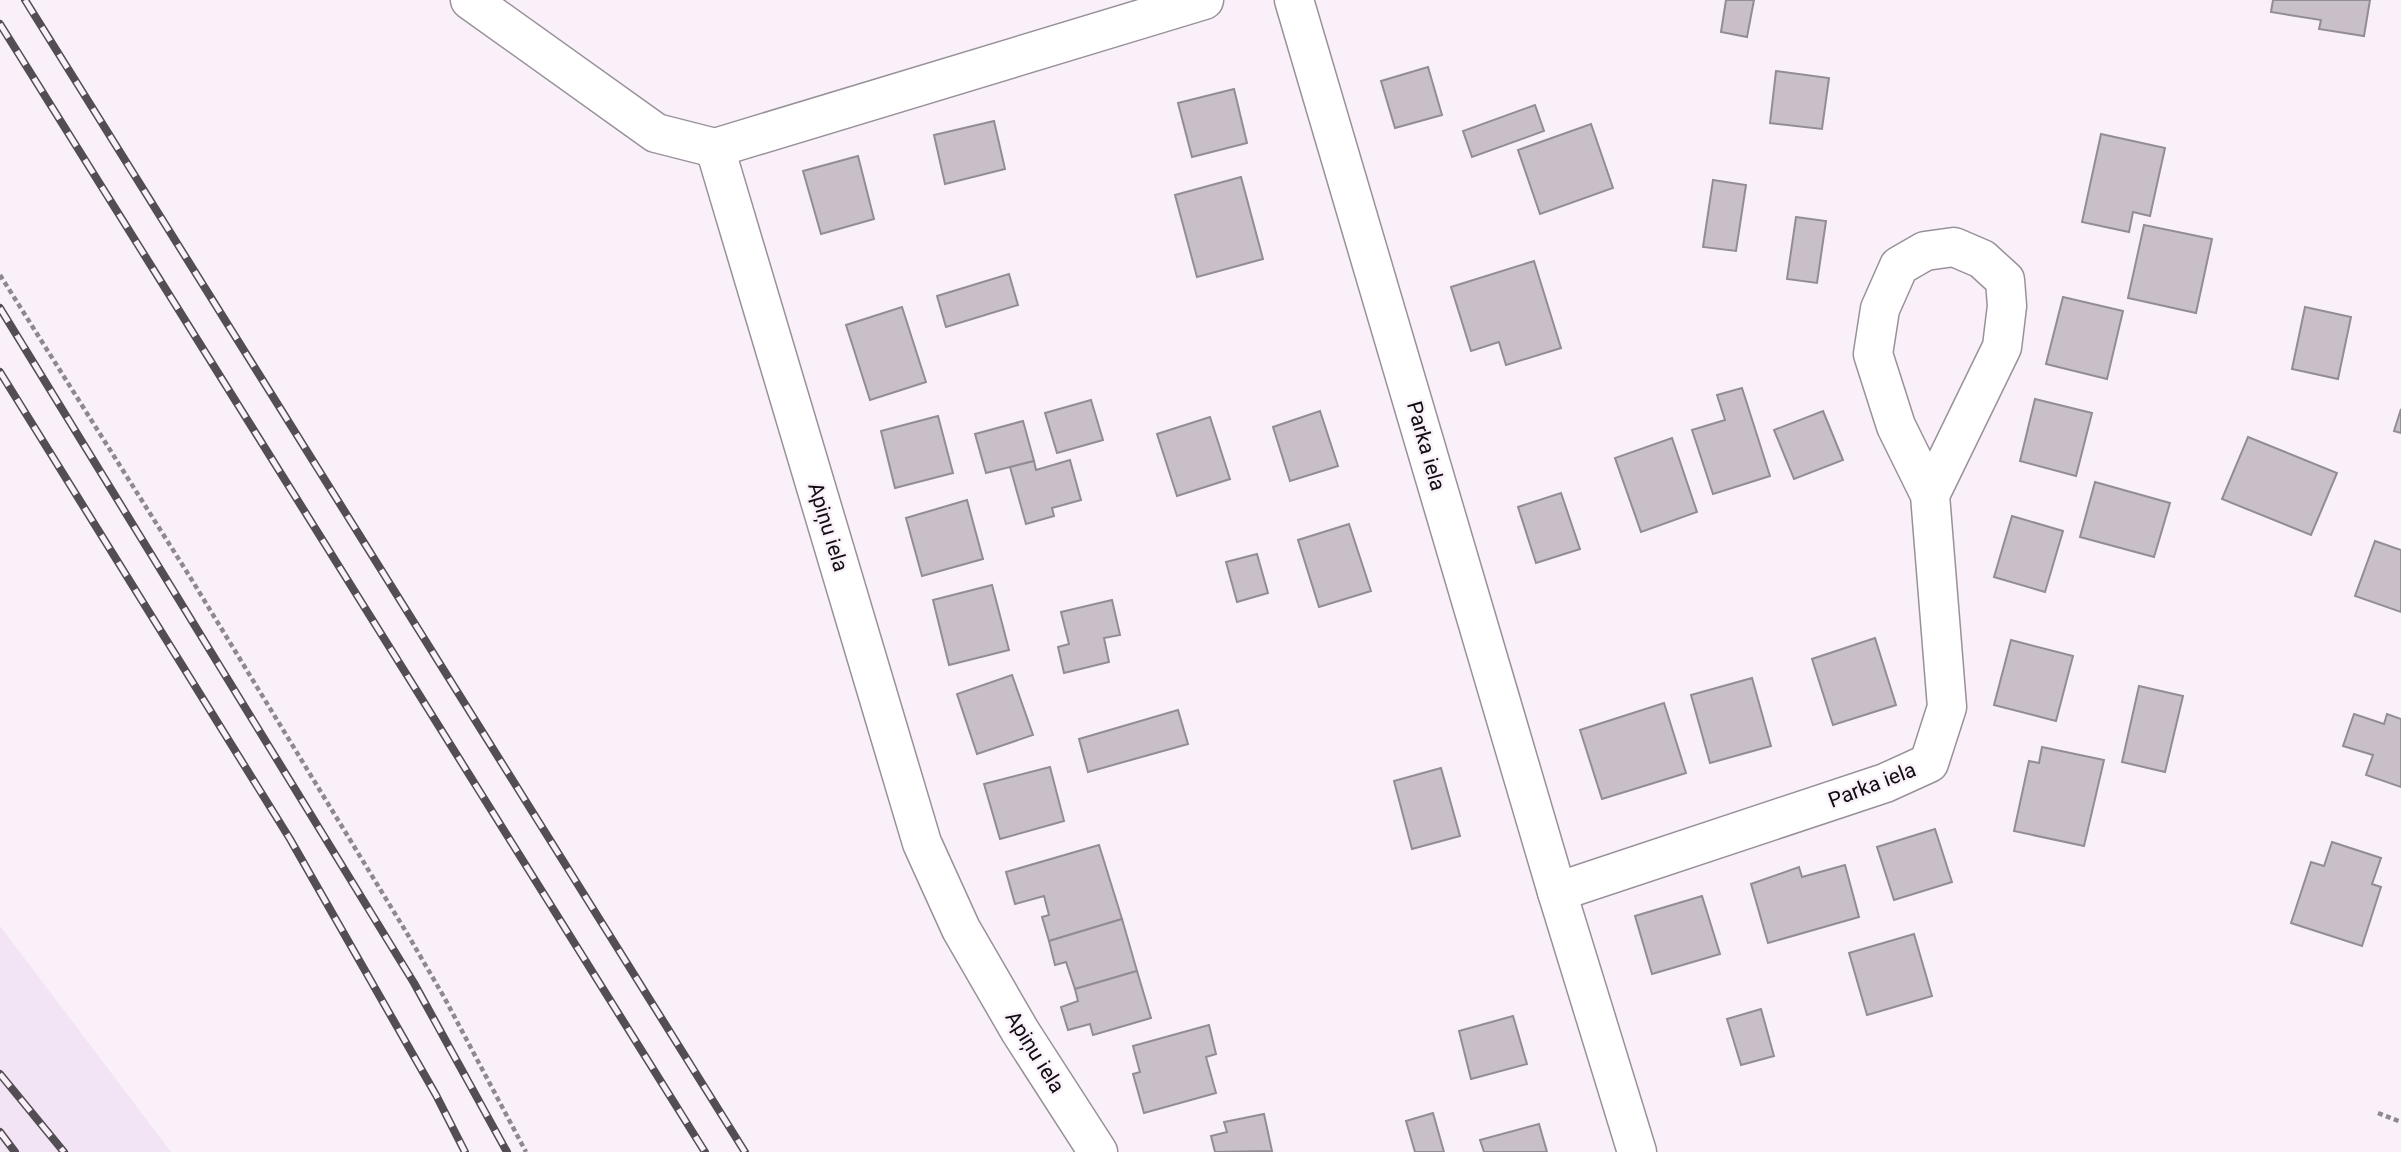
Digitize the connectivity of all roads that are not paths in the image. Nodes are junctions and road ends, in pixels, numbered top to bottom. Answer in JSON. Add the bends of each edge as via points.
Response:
{"nodes":[{"id":1,"x":470,"y":0,"type":"edge"},
{"id":2,"x":1203,"y":0,"type":"edge"},
{"id":3,"x":1294,"y":0,"type":"edge"},
{"id":4,"x":715,"y":148,"type":"junction"},
{"id":5,"x":1930,"y":495,"type":"junction"},
{"id":6,"x":1557,"y":892,"type":"junction"},
{"id":7,"x":1098,"y":1152,"type":"edge"},
{"id":8,"x":1637,"y":1152,"type":"edge"}],
"edges":[{"from":1,"to":4,"type":"street","via":[[656,133]]},
{"from":2,"to":4,"type":"street"},
{"from":3,"to":6,"type":"street","name":"Parka iela"},
{"from":4,"to":7,"type":"street","name":"Apiņu iela","via":[[922,843],[961,929]]},
{"from":5,"to":5,"type":"street","name":"Parka iela","via":[[1896,426],[1873,354],[1880,309],[1899,267],[1925,251],[1954,247],[1982,259],[2005,280],[2007,306],[2002,347]]},
{"from":5,"to":6,"type":"street","name":"Parka iela","via":[[1947,706],[1929,764],[1885,783]]},
{"from":6,"to":8,"type":"street","name":"Parka iela"}]}
